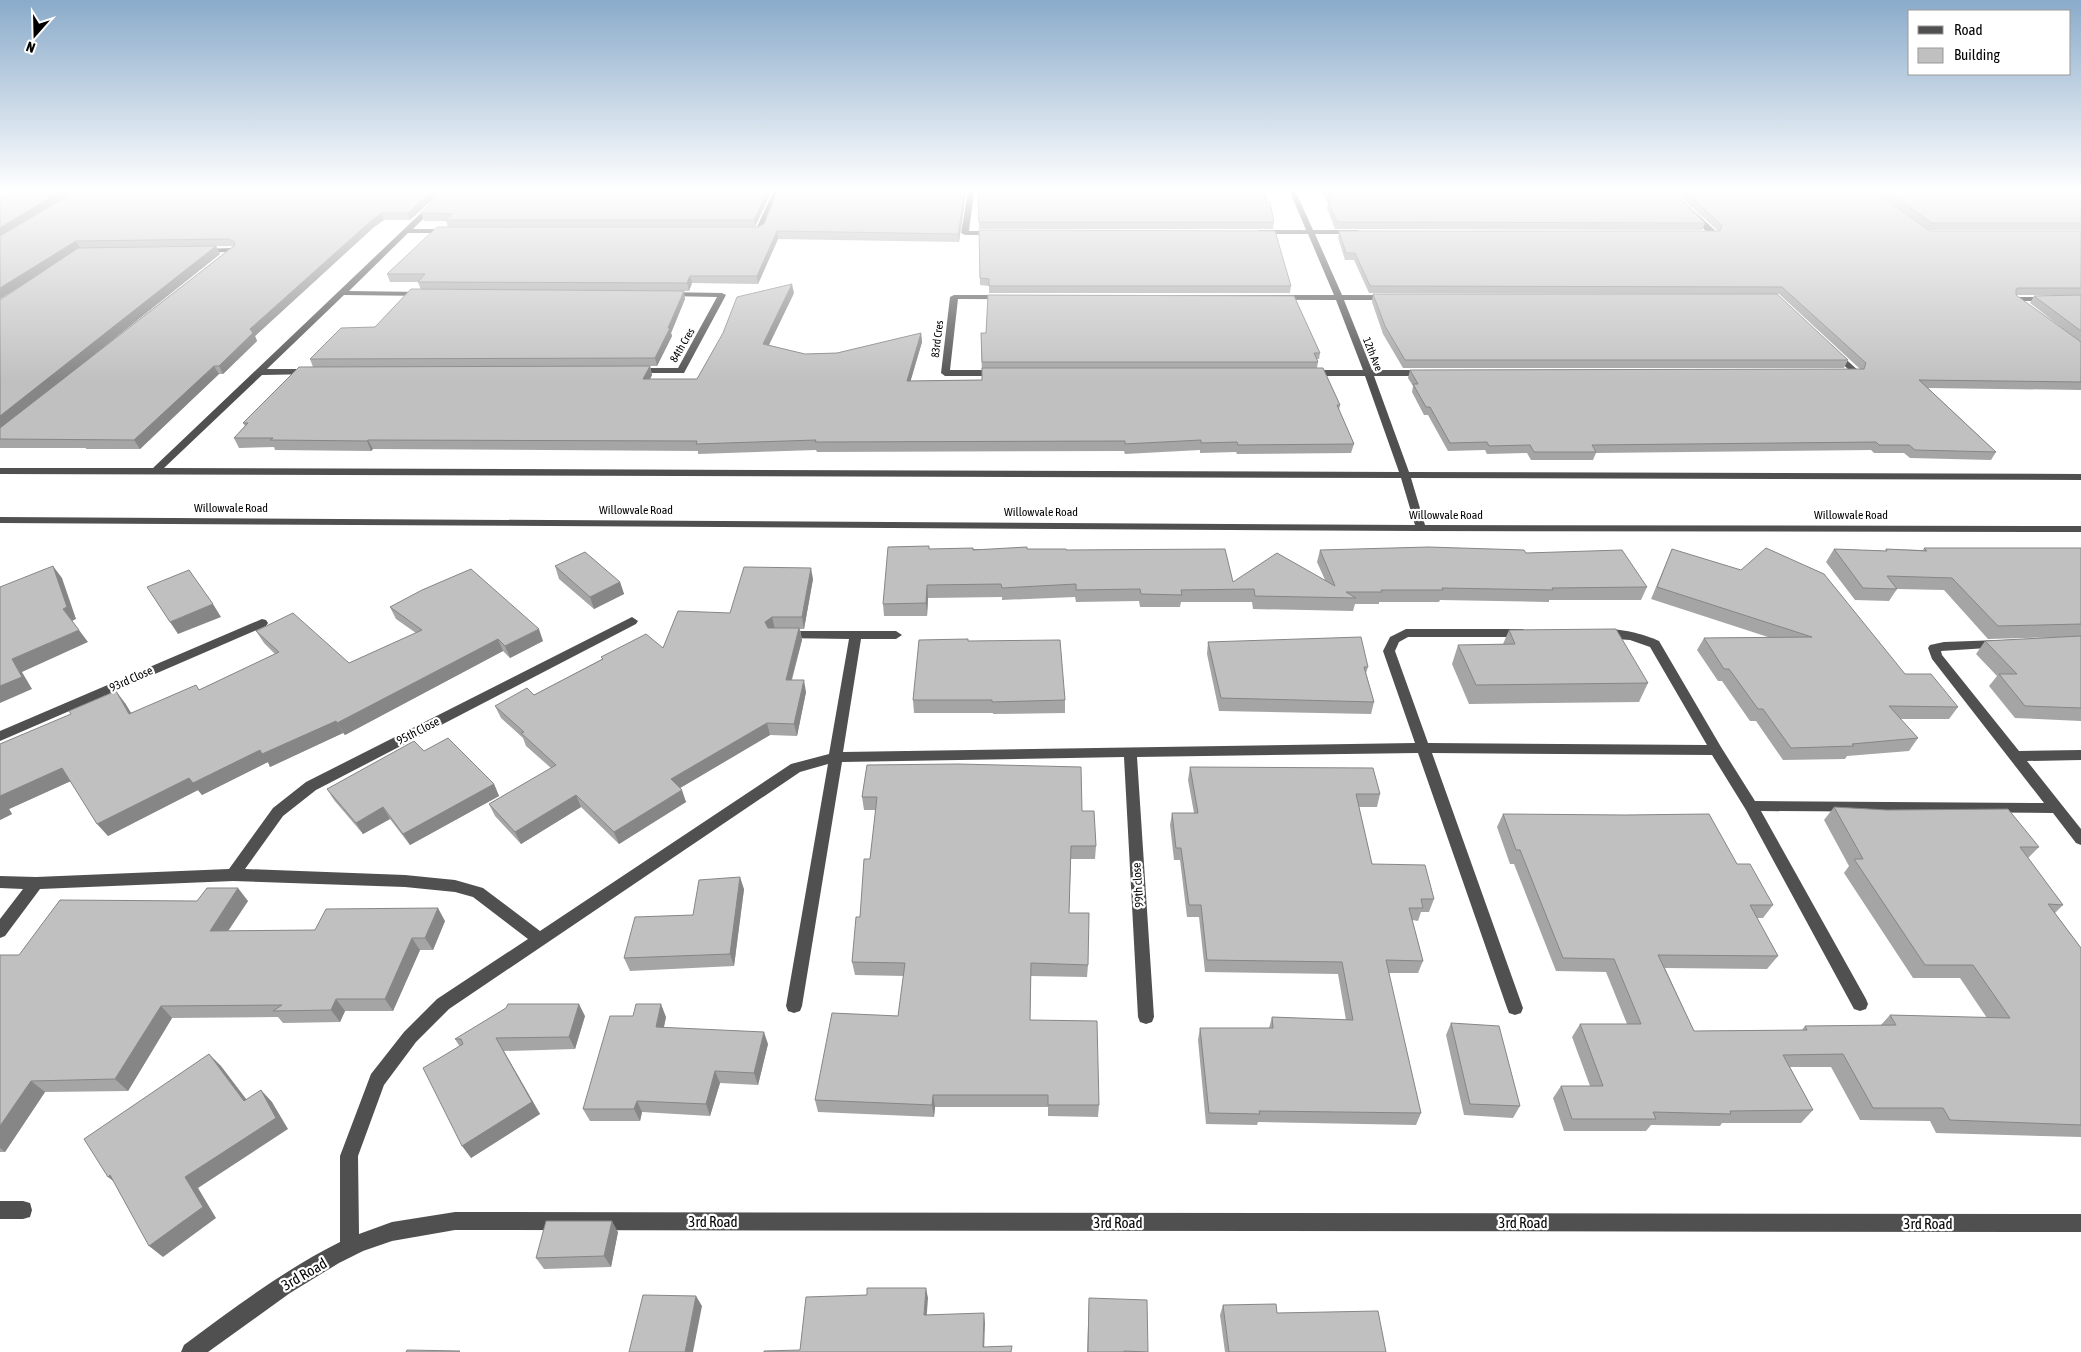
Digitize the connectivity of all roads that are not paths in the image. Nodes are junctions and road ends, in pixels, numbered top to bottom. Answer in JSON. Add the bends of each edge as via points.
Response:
{"nodes":[{"id":1,"x":228,"y":255,"type":"edge"},
{"id":2,"x":382,"y":255,"type":"edge"},
{"id":3,"x":1320,"y":255,"type":"edge"},
{"id":4,"x":218,"y":263,"type":"edge"},
{"id":5,"x":341,"y":294,"type":"junction"},
{"id":6,"x":429,"y":294,"type":"edge"},
{"id":7,"x":654,"y":294,"type":"edge"},
{"id":8,"x":1337,"y":297,"type":"junction"},
{"id":9,"x":2081,"y":299,"type":"edge"},
{"id":10,"x":2030,"y":310,"type":"edge"},
{"id":11,"x":622,"y":371,"type":"edge"},
{"id":12,"x":259,"y":372,"type":"junction"},
{"id":13,"x":318,"y":372,"type":"edge"},
{"id":14,"x":1368,"y":373,"type":"junction"},
{"id":15,"x":157,"y":470,"type":"junction"},
{"id":16,"x":0,"y":471,"type":"edge"},
{"id":17,"x":1406,"y":476,"type":"junction"},
{"id":18,"x":2081,"y":477,"type":"edge"},
{"id":19,"x":0,"y":520,"type":"edge"},
{"id":20,"x":1421,"y":528,"type":"junction"},
{"id":21,"x":2081,"y":529,"type":"edge"},
{"id":22,"x":632,"y":621,"type":"dead end"},
{"id":23,"x":262,"y":622,"type":"dead end"},
{"id":24,"x":1532,"y":633,"type":"edge"},
{"id":25,"x":1590,"y":634,"type":"edge"},
{"id":26,"x":856,"y":635,"type":"junction"},
{"id":27,"x":896,"y":635,"type":"dead end"},
{"id":28,"x":775,"y":636,"type":"edge"},
{"id":29,"x":2012,"y":644,"type":"edge"},
{"id":30,"x":0,"y":736,"type":"edge"},
{"id":31,"x":1422,"y":748,"type":"junction"},
{"id":32,"x":1716,"y":750,"type":"junction"},
{"id":33,"x":1130,"y":753,"type":"junction"},
{"id":34,"x":2081,"y":755,"type":"edge"},
{"id":35,"x":2015,"y":756,"type":"junction"},
{"id":36,"x":836,"y":757,"type":"junction"},
{"id":37,"x":1751,"y":806,"type":"junction"},
{"id":38,"x":2055,"y":808,"type":"junction"},
{"id":39,"x":2081,"y":839,"type":"edge"},
{"id":40,"x":233,"y":875,"type":"junction"},
{"id":41,"x":0,"y":882,"type":"edge"},
{"id":42,"x":36,"y":883,"type":"junction"},
{"id":43,"x":0,"y":931,"type":"edge"},
{"id":44,"x":540,"y":939,"type":"junction"},
{"id":45,"x":1860,"y":1004,"type":"dead end"},
{"id":46,"x":794,"y":1006,"type":"dead end"},
{"id":47,"x":1515,"y":1008,"type":"dead end"},
{"id":48,"x":1146,"y":1017,"type":"dead end"},
{"id":49,"x":0,"y":1210,"type":"edge"},
{"id":50,"x":23,"y":1210,"type":"dead end"},
{"id":51,"x":2081,"y":1223,"type":"edge"},
{"id":52,"x":350,"y":1247,"type":"junction"},
{"id":53,"x":191,"y":1352,"type":"edge"}],
"edges":[{"from":1,"to":4,"type":"street"},
{"from":2,"to":5,"type":"street"},
{"from":3,"to":8,"type":"street","name":"12th Ave"},
{"from":5,"to":6,"type":"street"},
{"from":5,"to":12,"type":"street"},
{"from":7,"to":11,"type":"street","name":"84th Cres","via":[[722,294],[681,371]]},
{"from":8,"to":14,"type":"street","name":"12th Ave"},
{"from":8,"to":14,"type":"street","name":"83rd Cres","via":[[954,297],[945,373]]},
{"from":8,"to":14,"type":"street","via":[[1776,298],[1857,373]]},
{"from":9,"to":10,"type":"street","via":[[2016,299]]},
{"from":12,"to":13,"type":"street"},
{"from":12,"to":15,"type":"street"},
{"from":14,"to":17,"type":"street","name":"12th Ave"},
{"from":15,"to":16,"type":"street"},
{"from":15,"to":17,"type":"street"},
{"from":17,"to":18,"type":"street"},
{"from":17,"to":20,"type":"street","name":"12th Ave"},
{"from":19,"to":20,"type":"street","name":"Willowvale Road"},
{"from":20,"to":21,"type":"street","name":"Willowvale Road"},
{"from":22,"to":40,"type":"street","name":"95th Close","via":[[311,786],[278,812]]},
{"from":23,"to":30,"type":"street","name":"93rd Close"},
{"from":24,"to":31,"type":"street","via":[[1406,633],[1394,640],[1389,651]]},
{"from":25,"to":32,"type":"street","via":[[1629,634],[1655,644]]},
{"from":26,"to":27,"type":"street"},
{"from":26,"to":28,"type":"street"},
{"from":26,"to":36,"type":"street"},
{"from":29,"to":35,"type":"street","via":[[1934,648],[1936,656]]},
{"from":31,"to":32,"type":"street"},
{"from":31,"to":33,"type":"street"},
{"from":31,"to":47,"type":"street"},
{"from":32,"to":37,"type":"street"},
{"from":33,"to":36,"type":"street"},
{"from":33,"to":48,"type":"street","name":"99th close"},
{"from":34,"to":35,"type":"street"},
{"from":35,"to":38,"type":"street"},
{"from":36,"to":44,"type":"street","via":[[796,768]]},
{"from":36,"to":46,"type":"street"},
{"from":37,"to":38,"type":"street"},
{"from":37,"to":45,"type":"street"},
{"from":38,"to":39,"type":"street"},
{"from":40,"to":42,"type":"street"},
{"from":40,"to":44,"type":"street","via":[[405,881],[455,886],[478,892]]},
{"from":41,"to":42,"type":"street"},
{"from":42,"to":43,"type":"street"},
{"from":44,"to":52,"type":"street","via":[[443,1004],[410,1037],[377,1080],[349,1156]]},
{"from":49,"to":50,"type":"street"},
{"from":51,"to":52,"type":"street","name":"3rd Road","via":[[455,1221],[385,1234]]},
{"from":52,"to":53,"type":"street","name":"3rd Road","via":[[272,1293]]}]}
